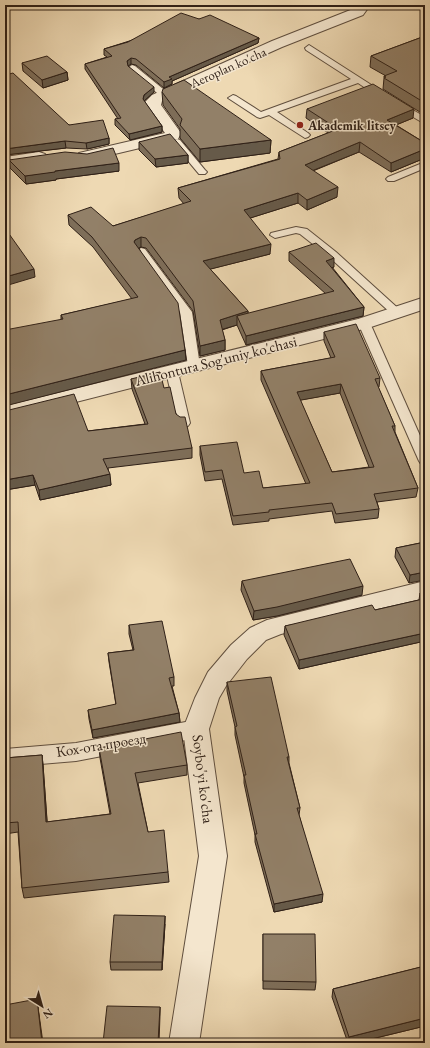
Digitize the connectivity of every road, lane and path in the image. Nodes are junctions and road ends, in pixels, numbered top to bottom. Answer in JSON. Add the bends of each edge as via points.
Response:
{"nodes":[{"id":1,"x":360,"y":5,"type":"edge"},
{"id":2,"x":310,"y":48,"type":"dead end"},
{"id":3,"x":132,"y":68,"type":"edge"},
{"id":4,"x":358,"y":80,"type":"junction"},
{"id":5,"x":165,"y":95,"type":"junction"},
{"id":6,"x":233,"y":98,"type":"dead end"},
{"id":7,"x":270,"y":111,"type":"junction"},
{"id":8,"x":425,"y":121,"type":"edge"},
{"id":9,"x":305,"y":135,"type":"dead end"},
{"id":10,"x":172,"y":136,"type":"junction"},
{"id":11,"x":73,"y":155,"type":"edge"},
{"id":12,"x":51,"y":156,"type":"edge"},
{"id":13,"x":5,"y":162,"type":"edge"},
{"id":14,"x":425,"y":165,"type":"edge"},
{"id":15,"x":202,"y":172,"type":"dead end"},
{"id":16,"x":391,"y":179,"type":"dead end"},
{"id":17,"x":275,"y":235,"type":"dead end"},
{"id":18,"x":142,"y":251,"type":"edge"},
{"id":19,"x":425,"y":302,"type":"edge"},
{"id":20,"x":397,"y":312,"type":"junction"},
{"id":21,"x":364,"y":323,"type":"junction"},
{"id":22,"x":194,"y":366,"type":"junction"},
{"id":23,"x":172,"y":372,"type":"junction"},
{"id":24,"x":5,"y":413,"type":"edge"},
{"id":25,"x":184,"y":423,"type":"edge"},
{"id":26,"x":425,"y":461,"type":"edge"},
{"id":27,"x":425,"y":590,"type":"edge"},
{"id":28,"x":196,"y":729,"type":"junction"},
{"id":29,"x":5,"y":758,"type":"edge"},
{"id":30,"x":184,"y":1043,"type":"edge"}],
"edges":[{"from":1,"to":5,"type":"street","name":"Aeroplan ko'cha","via":[[358,12],[277,44]]},
{"from":2,"to":4,"type":"lane"},
{"from":3,"to":5,"type":"lane"},
{"from":4,"to":7,"type":"lane"},
{"from":4,"to":8,"type":"lane"},
{"from":5,"to":10,"type":"street","name":"Aeroplan ko'cha","via":[[153,102],[173,133]]},
{"from":6,"to":7,"type":"lane","via":[[260,115]]},
{"from":7,"to":9,"type":"lane"},
{"from":10,"to":11,"type":"street","via":[[87,156]]},
{"from":10,"to":15,"type":"lane"},
{"from":12,"to":13,"type":"street"},
{"from":14,"to":16,"type":"lane"},
{"from":17,"to":20,"type":"lane","via":[[303,231]]},
{"from":18,"to":22,"type":"lane","via":[[186,312]]},
{"from":19,"to":20,"type":"street","name":"Alihontura Sog'uniy ko'chasi"},
{"from":20,"to":21,"type":"street","name":"Alihontura Sog'uniy ko'chasi"},
{"from":21,"to":22,"type":"street","name":"Alihontura Sog'uniy ko'chasi"},
{"from":21,"to":26,"type":"lane"},
{"from":22,"to":23,"type":"street","name":"Alihontura Sog'uniy ko'chasi"},
{"from":23,"to":24,"type":"street","name":"Alihontura Sog'uniy ko'chasi"},
{"from":23,"to":25,"type":"lane"},
{"from":27,"to":28,"type":"street","name":"Soybo'yi ko'cha","via":[[275,626],[258,634],[217,679]]},
{"from":28,"to":29,"type":"street","name":"Кох-ота проезд","via":[[76,752]]},
{"from":28,"to":30,"type":"street","name":"Soybo'yi ko'cha","via":[[213,856]]}]}
